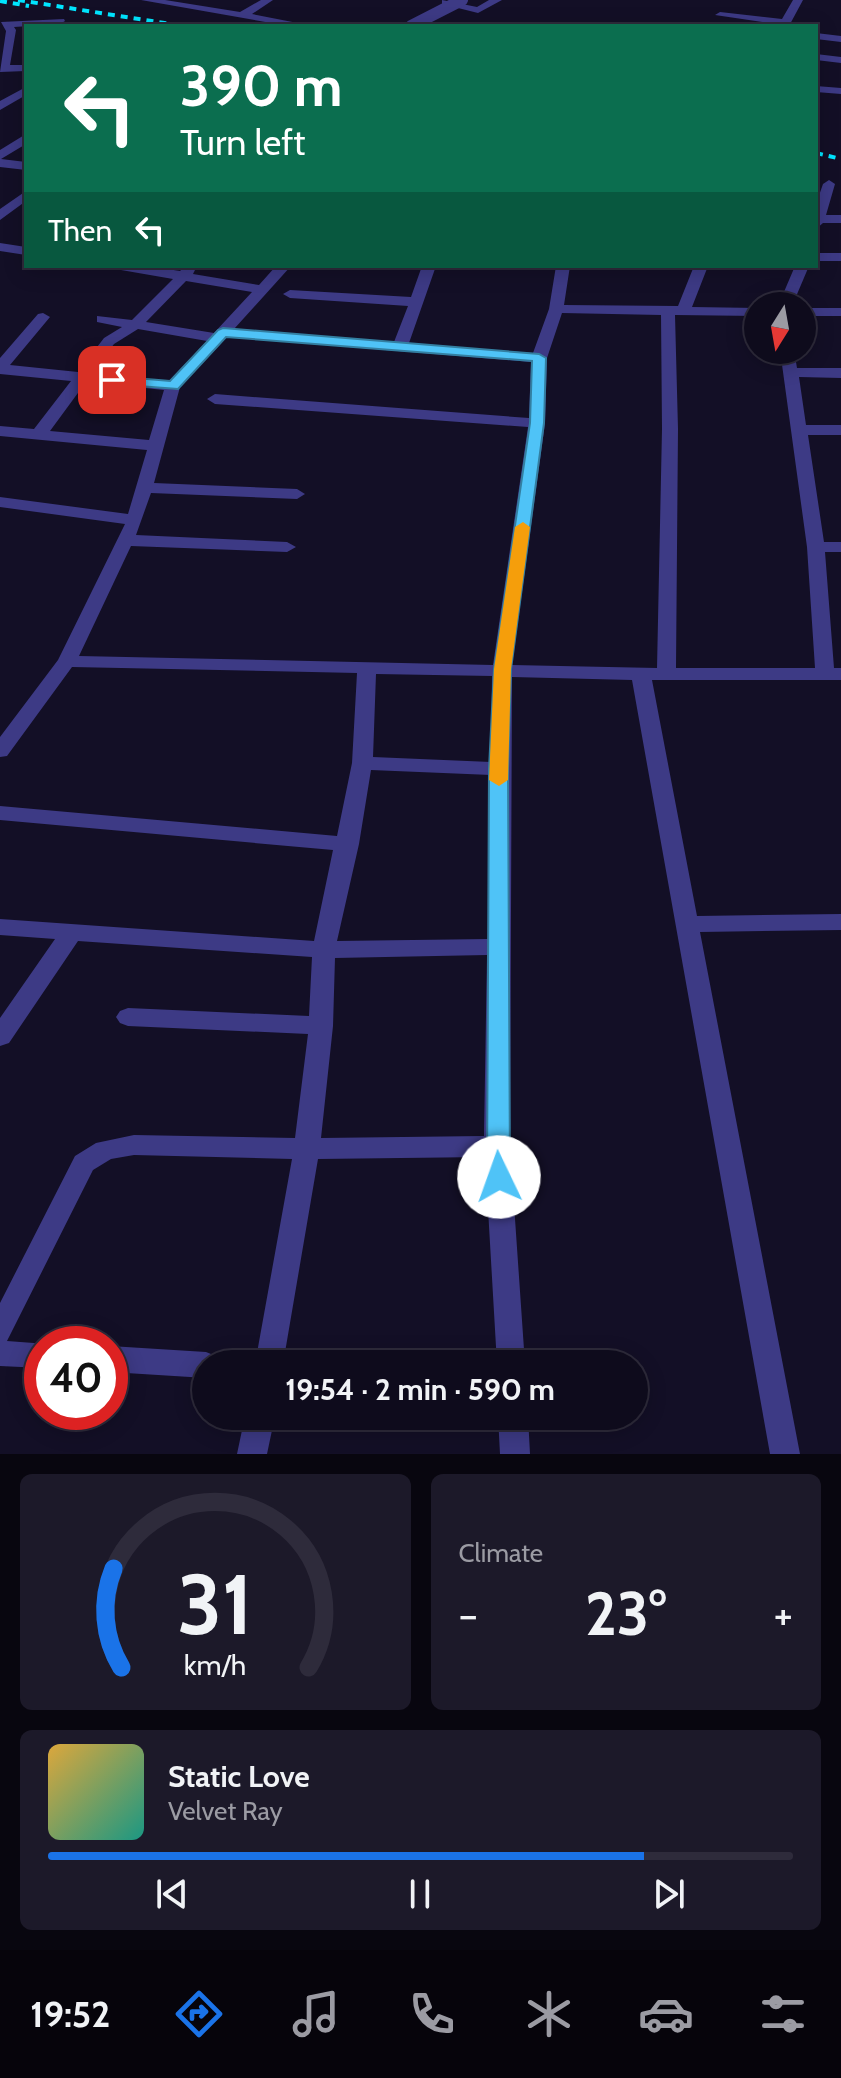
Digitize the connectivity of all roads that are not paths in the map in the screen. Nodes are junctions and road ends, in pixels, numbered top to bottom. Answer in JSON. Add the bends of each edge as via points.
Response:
{"nodes":[{"id":1,"x":146,"y":0,"type":"edge"},
{"id":2,"x":268,"y":0,"type":"edge"},
{"id":3,"x":478,"y":0,"type":"edge"},
{"id":4,"x":497,"y":0,"type":"edge"},
{"id":5,"x":735,"y":0,"type":"edge"},
{"id":6,"x":798,"y":0,"type":"edge"},
{"id":7,"x":445,"y":1,"type":"edge"},
{"id":8,"x":464,"y":3,"type":"edge"},
{"id":9,"x":242,"y":15,"type":"junction"},
{"id":10,"x":60,"y":21,"type":"dead end"},
{"id":11,"x":296,"y":24,"type":"edge"},
{"id":12,"x":416,"y":24,"type":"edge"},
{"id":13,"x":436,"y":24,"type":"edge"},
{"id":14,"x":784,"y":24,"type":"edge"},
{"id":15,"x":4,"y":25,"type":"edge"},
{"id":16,"x":818,"y":36,"type":"edge"},
{"id":17,"x":841,"y":39,"type":"edge"},
{"id":18,"x":24,"y":44,"type":"edge"},
{"id":19,"x":3,"y":45,"type":"edge"},
{"id":20,"x":818,"y":57,"type":"edge"},
{"id":21,"x":841,"y":60,"type":"edge"},
{"id":22,"x":1,"y":74,"type":"edge"},
{"id":23,"x":824,"y":74,"type":"dead end"},
{"id":24,"x":24,"y":75,"type":"edge"},
{"id":25,"x":818,"y":84,"type":"edge"},
{"id":26,"x":818,"y":88,"type":"edge"},
{"id":27,"x":24,"y":91,"type":"edge"},
{"id":28,"x":841,"y":91,"type":"edge"},
{"id":29,"x":0,"y":106,"type":"edge"},
{"id":30,"x":24,"y":139,"type":"edge"},
{"id":31,"x":0,"y":156,"type":"edge"},
{"id":32,"x":0,"y":163,"type":"edge"},
{"id":33,"x":24,"y":166,"type":"edge"},
{"id":34,"x":829,"y":184,"type":"dead end"},
{"id":35,"x":24,"y":197,"type":"edge"},
{"id":36,"x":0,"y":216,"type":"edge"},
{"id":37,"x":818,"y":219,"type":"edge"},
{"id":38,"x":841,"y":219,"type":"edge"},
{"id":39,"x":818,"y":222,"type":"edge"},
{"id":40,"x":0,"y":247,"type":"edge"},
{"id":41,"x":24,"y":251,"type":"edge"},
{"id":42,"x":818,"y":257,"type":"edge"},
{"id":43,"x":841,"y":257,"type":"edge"},
{"id":44,"x":148,"y":268,"type":"edge"},
{"id":45,"x":282,"y":268,"type":"edge"},
{"id":46,"x":428,"y":268,"type":"edge"},
{"id":47,"x":563,"y":268,"type":"edge"},
{"id":48,"x":700,"y":268,"type":"edge"},
{"id":49,"x":801,"y":268,"type":"edge"},
{"id":50,"x":188,"y":271,"type":"edge"},
{"id":51,"x":263,"y":290,"type":"junction"},
{"id":52,"x":791,"y":292,"type":"edge"},
{"id":53,"x":290,"y":294,"type":"dead end"},
{"id":54,"x":415,"y":302,"type":"junction"},
{"id":55,"x":556,"y":309,"type":"junction"},
{"id":56,"x":676,"y":312,"type":"junction"},
{"id":57,"x":744,"y":312,"type":"edge"},
{"id":58,"x":816,"y":312,"type":"edge"},
{"id":59,"x":841,"y":312,"type":"edge"},
{"id":60,"x":43,"y":317,"type":"dead end"},
{"id":61,"x":102,"y":319,"type":"dead end"},
{"id":62,"x":135,"y":325,"type":"junction"},
{"id":63,"x":220,"y":335,"type":"junction"},
{"id":64,"x":400,"y":347,"type":"junction"},
{"id":65,"x":539,"y":358,"type":"junction"},
{"id":66,"x":789,"y":364,"type":"edge"},
{"id":67,"x":0,"y":368,"type":"edge"},
{"id":68,"x":790,"y":372,"type":"junction"},
{"id":69,"x":841,"y":373,"type":"edge"},
{"id":70,"x":81,"y":377,"type":"junction"},
{"id":71,"x":173,"y":386,"type":"junction"},
{"id":72,"x":215,"y":399,"type":"dead end"},
{"id":73,"x":537,"y":423,"type":"junction"},
{"id":74,"x":797,"y":430,"type":"junction"},
{"id":75,"x":841,"y":430,"type":"edge"},
{"id":76,"x":0,"y":431,"type":"edge"},
{"id":77,"x":39,"y":434,"type":"junction"},
{"id":78,"x":157,"y":446,"type":"junction"},
{"id":79,"x":145,"y":488,"type":"junction"},
{"id":80,"x":297,"y":494,"type":"dead end"},
{"id":81,"x":0,"y":502,"type":"edge"},
{"id":82,"x":135,"y":520,"type":"junction"},
{"id":83,"x":125,"y":540,"type":"junction"},
{"id":84,"x":287,"y":547,"type":"dead end"},
{"id":85,"x":816,"y":547,"type":"junction"},
{"id":86,"x":841,"y":547,"type":"edge"},
{"id":87,"x":67,"y":661,"type":"junction"},
{"id":88,"x":367,"y":666,"type":"junction"},
{"id":89,"x":502,"y":669,"type":"junction"},
{"id":90,"x":833,"y":673,"type":"edge"},
{"id":91,"x":641,"y":674,"type":"junction"},
{"id":92,"x":666,"y":675,"type":"junction"},
{"id":93,"x":0,"y":751,"type":"edge"},
{"id":94,"x":362,"y":763,"type":"junction"},
{"id":95,"x":499,"y":769,"type":"junction"},
{"id":96,"x":0,"y":813,"type":"edge"},
{"id":97,"x":348,"y":844,"type":"junction"},
{"id":98,"x":841,"y":922,"type":"edge"},
{"id":99,"x":688,"y":924,"type":"junction"},
{"id":100,"x":0,"y":927,"type":"edge"},
{"id":101,"x":71,"y":933,"type":"junction"},
{"id":102,"x":498,"y":947,"type":"junction"},
{"id":103,"x":324,"y":950,"type":"junction"},
{"id":104,"x":128,"y":1017,"type":"dead end"},
{"id":105,"x":321,"y":1026,"type":"junction"},
{"id":106,"x":0,"y":1037,"type":"edge"},
{"id":107,"x":497,"y":1146,"type":"junction"},
{"id":108,"x":307,"y":1149,"type":"junction"},
{"id":109,"x":0,"y":1331,"type":"edge"},
{"id":110,"x":271,"y":1350,"type":"edge"},
{"id":111,"x":510,"y":1350,"type":"edge"},
{"id":112,"x":0,"y":1353,"type":"edge"},
{"id":113,"x":24,"y":1354,"type":"edge"},
{"id":114,"x":128,"y":1360,"type":"edge"},
{"id":115,"x":192,"y":1364,"type":"edge"},
{"id":116,"x":257,"y":1430,"type":"edge"},
{"id":117,"x":514,"y":1430,"type":"edge"},
{"id":118,"x":252,"y":1454,"type":"edge"},
{"id":119,"x":515,"y":1454,"type":"edge"},
{"id":120,"x":785,"y":1454,"type":"edge"}],
"edges":[{"from":1,"to":9,"type":"street"},
{"from":2,"to":9,"type":"street"},
{"from":3,"to":8,"type":"street"},
{"from":4,"to":7,"type":"street","via":[[478,10]]},
{"from":5,"to":14,"type":"street","via":[[720,15]]},
{"from":6,"to":14,"type":"street"},
{"from":8,"to":12,"type":"street","bridge":true},
{"from":8,"to":13,"type":"street"},
{"from":9,"to":11,"type":"street"},
{"from":10,"to":15,"type":"street"},
{"from":15,"to":19,"type":"street"},
{"from":16,"to":17,"type":"street"},
{"from":18,"to":19,"type":"street"},
{"from":19,"to":22,"type":"street"},
{"from":20,"to":21,"type":"street"},
{"from":22,"to":24,"type":"street"},
{"from":23,"to":25,"type":"street"},
{"from":26,"to":28,"type":"street"},
{"from":27,"to":29,"type":"street"},
{"from":30,"to":31,"type":"street"},
{"from":32,"to":33,"type":"street"},
{"from":34,"to":37,"type":"street"},
{"from":35,"to":36,"type":"street"},
{"from":38,"to":39,"type":"street"},
{"from":40,"to":41,"type":"street"},
{"from":42,"to":43,"type":"street"},
{"from":44,"to":50,"type":"street"},
{"from":45,"to":51,"type":"street"},
{"from":46,"to":54,"type":"street"},
{"from":47,"to":55,"type":"street"},
{"from":48,"to":56,"type":"street"},
{"from":49,"to":52,"type":"street"},
{"from":50,"to":51,"type":"street"},
{"from":50,"to":62,"type":"street"},
{"from":51,"to":63,"type":"street"},
{"from":53,"to":54,"type":"street"},
{"from":54,"to":64,"type":"street"},
{"from":55,"to":56,"type":"street"},
{"from":55,"to":65,"type":"street"},
{"from":56,"to":57,"type":"street"},
{"from":56,"to":92,"type":"street"},
{"from":58,"to":59,"type":"street"},
{"from":60,"to":67,"type":"street"},
{"from":61,"to":62,"type":"street"},
{"from":62,"to":63,"type":"street"},
{"from":62,"to":70,"type":"street","via":[[109,341]]},
{"from":63,"to":64,"type":"street"},
{"from":63,"to":71,"type":"street"},
{"from":64,"to":65,"type":"street"},
{"from":65,"to":73,"type":"street"},
{"from":66,"to":68,"type":"street"},
{"from":67,"to":70,"type":"street"},
{"from":68,"to":69,"type":"street"},
{"from":68,"to":74,"type":"street"},
{"from":70,"to":71,"type":"street"},
{"from":70,"to":77,"type":"street"},
{"from":71,"to":78,"type":"street"},
{"from":72,"to":73,"type":"street"},
{"from":73,"to":89,"type":"street"},
{"from":74,"to":75,"type":"street"},
{"from":74,"to":85,"type":"street"},
{"from":76,"to":77,"type":"street"},
{"from":77,"to":78,"type":"street"},
{"from":78,"to":79,"type":"street"},
{"from":79,"to":80,"type":"street"},
{"from":79,"to":82,"type":"street"},
{"from":81,"to":82,"type":"street"},
{"from":82,"to":83,"type":"street"},
{"from":83,"to":84,"type":"street"},
{"from":83,"to":87,"type":"street"},
{"from":85,"to":86,"type":"street"},
{"from":85,"to":90,"type":"street"},
{"from":87,"to":88,"type":"street"},
{"from":87,"to":93,"type":"street"},
{"from":88,"to":89,"type":"street"},
{"from":88,"to":94,"type":"street"},
{"from":89,"to":91,"type":"street"},
{"from":89,"to":95,"type":"street"},
{"from":90,"to":92,"type":"street"},
{"from":91,"to":92,"type":"street"},
{"from":91,"to":99,"type":"street"},
{"from":94,"to":95,"type":"street"},
{"from":94,"to":97,"type":"street"},
{"from":95,"to":102,"type":"street"},
{"from":96,"to":97,"type":"street"},
{"from":97,"to":103,"type":"street"},
{"from":98,"to":99,"type":"street"},
{"from":99,"to":120,"type":"street"},
{"from":100,"to":101,"type":"street"},
{"from":101,"to":103,"type":"street"},
{"from":101,"to":106,"type":"street"},
{"from":102,"to":103,"type":"street"},
{"from":102,"to":107,"type":"street"},
{"from":103,"to":105,"type":"street"},
{"from":104,"to":105,"type":"street"},
{"from":105,"to":108,"type":"street"},
{"from":107,"to":108,"type":"street"},
{"from":107,"to":111,"type":"street"},
{"from":108,"to":109,"type":"street","via":[[134,1145],[105,1150],[84,1163]]},
{"from":108,"to":110,"type":"street"},
{"from":112,"to":113,"type":"street"},
{"from":114,"to":115,"type":"street"},
{"from":116,"to":118,"type":"street"},
{"from":117,"to":119,"type":"street"}]}
